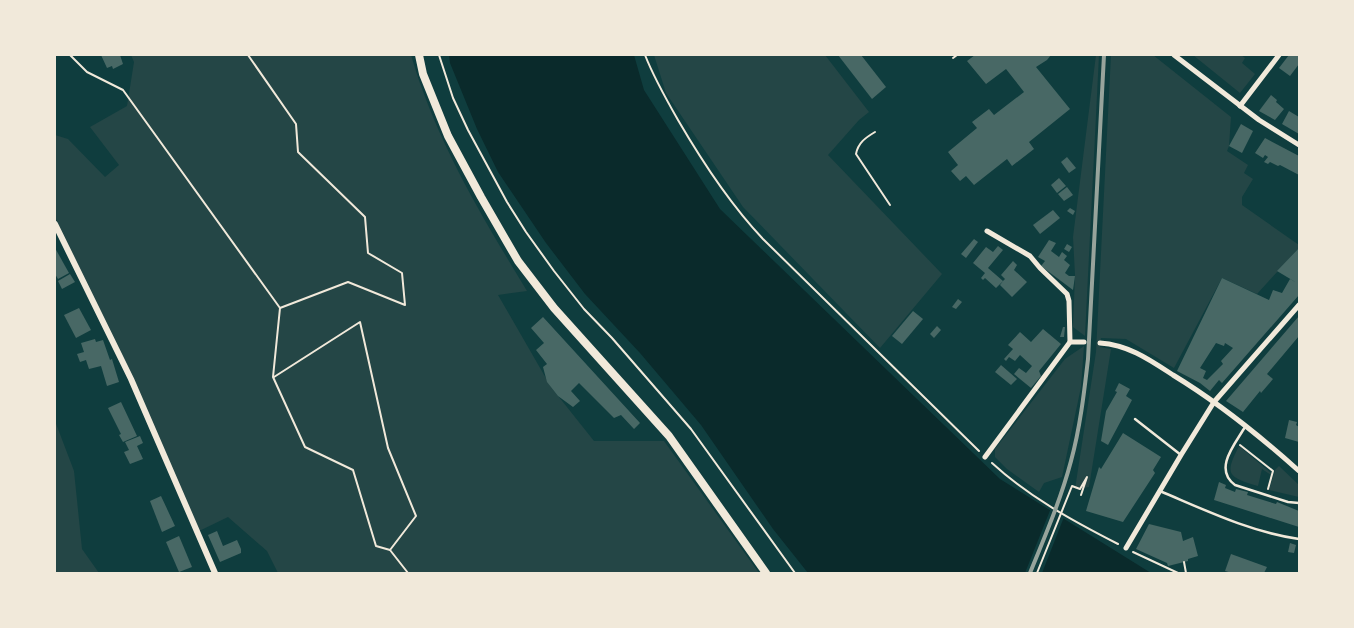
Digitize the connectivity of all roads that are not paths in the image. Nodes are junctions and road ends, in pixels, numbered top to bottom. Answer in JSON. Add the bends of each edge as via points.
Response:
{"nodes":[{"id":1,"x":418,"y":55,"type":"edge"},
{"id":2,"x":1174,"y":55,"type":"edge"},
{"id":3,"x":1279,"y":55,"type":"edge"},
{"id":4,"x":1240,"y":106,"type":"junction"},
{"id":5,"x":1299,"y":145,"type":"edge"},
{"id":6,"x":55,"y":224,"type":"edge"},
{"id":7,"x":987,"y":231,"type":"dead end"},
{"id":8,"x":1299,"y":305,"type":"edge"},
{"id":9,"x":1070,"y":342,"type":"junction"},
{"id":10,"x":1084,"y":342,"type":"dead end"},
{"id":11,"x":1100,"y":343,"type":"dead end"},
{"id":12,"x":1214,"y":402,"type":"junction"},
{"id":13,"x":1135,"y":419,"type":"dead end"},
{"id":14,"x":1246,"y":426,"type":"junction"},
{"id":15,"x":1180,"y":455,"type":"junction"},
{"id":16,"x":985,"y":457,"type":"road end"},
{"id":17,"x":1299,"y":471,"type":"edge"},
{"id":18,"x":1160,"y":491,"type":"junction"},
{"id":19,"x":1299,"y":503,"type":"edge"},
{"id":20,"x":1299,"y":539,"type":"edge"},
{"id":21,"x":1126,"y":548,"type":"dead end"},
{"id":22,"x":215,"y":573,"type":"edge"},
{"id":23,"x":766,"y":573,"type":"edge"}],
"edges":[{"from":1,"to":23,"type":"main road","via":[[448,136],[518,260],[554,308],[669,436]]},
{"from":2,"to":4,"type":"street"},
{"from":3,"to":4,"type":"street"},
{"from":4,"to":5,"type":"street"},
{"from":6,"to":22,"type":"street","via":[[132,378]]},
{"from":7,"to":9,"type":"street","via":[[1030,256],[1067,294]]},
{"from":8,"to":12,"type":"street"},
{"from":9,"to":10,"type":"street"},
{"from":9,"to":16,"type":"street"},
{"from":11,"to":12,"type":"street","via":[[1121,346],[1139,354]]},
{"from":12,"to":14,"type":"street"},
{"from":12,"to":15,"type":"street"},
{"from":13,"to":15,"type":"lane"},
{"from":14,"to":17,"type":"street"},
{"from":14,"to":19,"type":"lane","via":[[1225,464],[1227,476],[1235,485]]},
{"from":15,"to":18,"type":"street"},
{"from":18,"to":20,"type":"lane","via":[[1243,525]]},
{"from":18,"to":21,"type":"street"}]}
